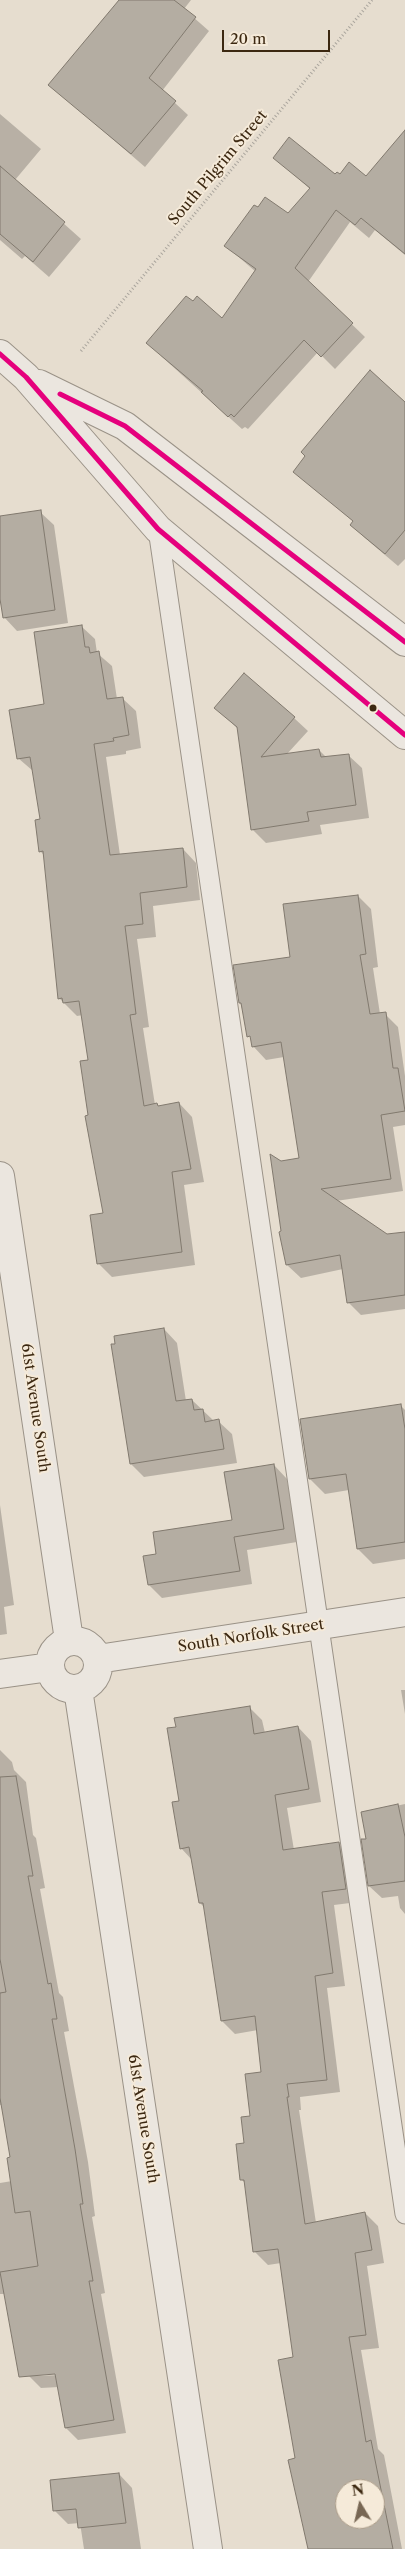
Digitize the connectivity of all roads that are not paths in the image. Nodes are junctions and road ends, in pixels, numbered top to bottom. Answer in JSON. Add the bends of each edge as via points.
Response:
{"nodes":[{"id":1,"x":0,"y":354,"type":"edge"},
{"id":2,"x":26,"y":377,"type":"junction"},
{"id":3,"x":158,"y":529,"type":"junction"},
{"id":4,"x":405,"y":642,"type":"edge"},
{"id":5,"x":405,"y":736,"type":"edge"},
{"id":6,"x":0,"y":1176,"type":"edge"},
{"id":7,"x":405,"y":1612,"type":"edge"},
{"id":8,"x":319,"y":1626,"type":"junction"},
{"id":9,"x":69,"y":1640,"type":"junction"},
{"id":10,"x":98,"y":1659,"type":"junction"},
{"id":11,"x":50,"y":1666,"type":"junction"},
{"id":12,"x":0,"y":1674,"type":"edge"},
{"id":13,"x":78,"y":1689,"type":"junction"},
{"id":14,"x":405,"y":2214,"type":"edge"},
{"id":15,"x":208,"y":2549,"type":"edge"}],
"edges":[{"from":1,"to":2,"type":"street"},
{"from":2,"to":3,"type":"street"},
{"from":2,"to":4,"type":"street","via":[[125,426]]},
{"from":3,"to":5,"type":"street"},
{"from":3,"to":8,"type":"lane"},
{"from":6,"to":9,"type":"street","name":"61st Avenue South"},
{"from":7,"to":8,"type":"street","name":"South Norfolk Street"},
{"from":8,"to":10,"type":"street","name":"South Norfolk Street"},
{"from":8,"to":14,"type":"lane"},
{"from":9,"to":10,"type":"street","via":[[86,1643]]},
{"from":9,"to":11,"type":"street","via":[[55,1649]]},
{"from":10,"to":13,"type":"street","via":[[94,1680]]},
{"from":11,"to":12,"type":"street"},
{"from":11,"to":13,"type":"street","via":[[58,1684]]},
{"from":13,"to":15,"type":"street","name":"61st Avenue South"}]}
